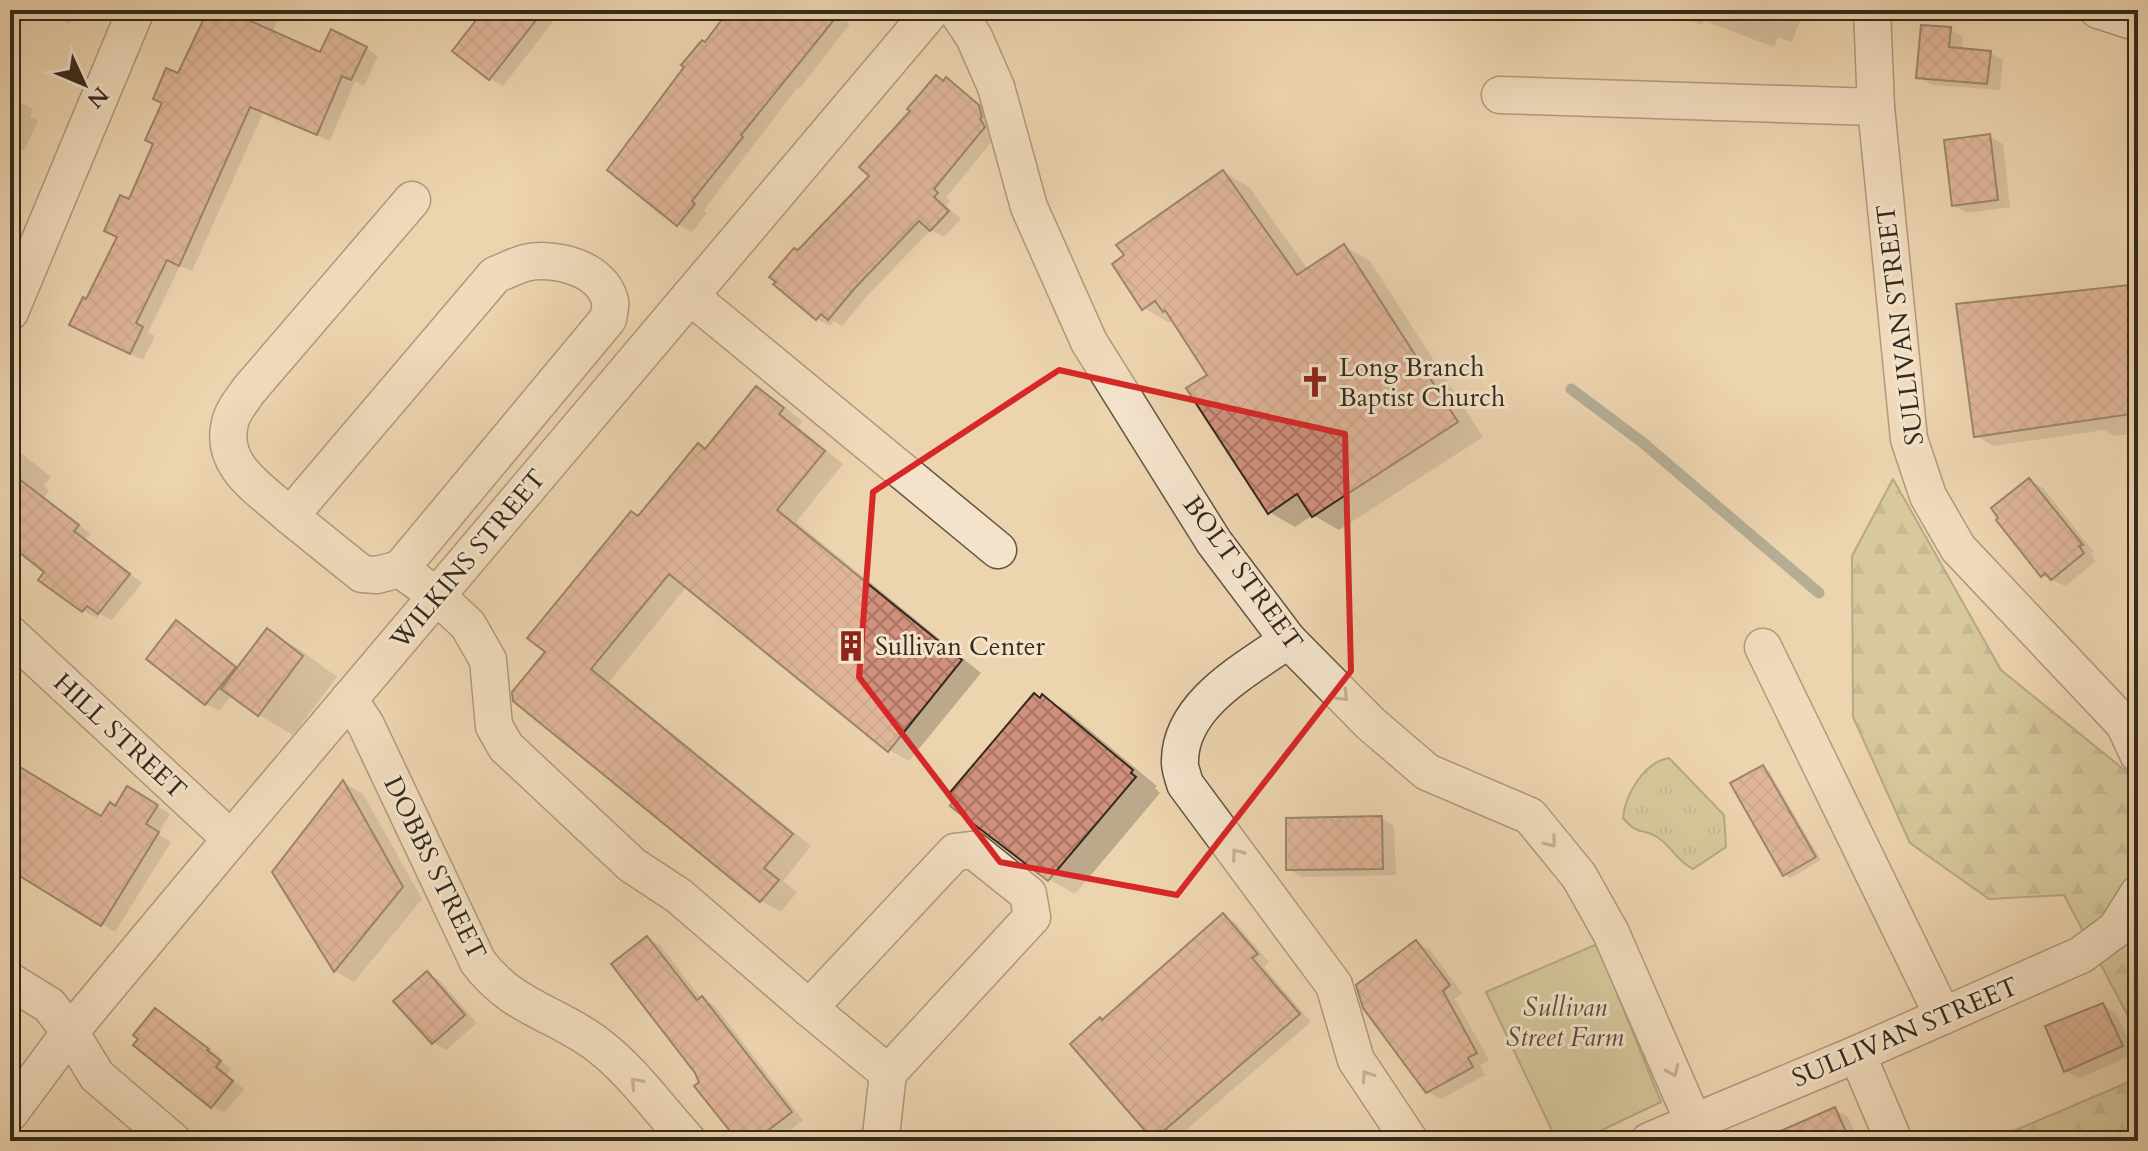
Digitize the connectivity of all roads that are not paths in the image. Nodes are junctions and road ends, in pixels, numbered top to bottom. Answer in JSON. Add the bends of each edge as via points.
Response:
{"nodes":[{"id":1,"x":136,"y":10,"type":"edge"},
{"id":2,"x":932,"y":10,"type":"edge"},
{"id":3,"x":956,"y":10,"type":"edge"},
{"id":4,"x":1872,"y":10,"type":"edge"},
{"id":5,"x":2098,"y":10,"type":"edge"},
{"id":6,"x":2138,"y":23,"type":"edge"},
{"id":7,"x":1500,"y":95,"type":"dead end"},
{"id":8,"x":1876,"y":107,"type":"junction"},
{"id":9,"x":412,"y":200,"type":"dead end"},
{"id":10,"x":690,"y":296,"type":"junction"},
{"id":11,"x":10,"y":312,"type":"edge"},
{"id":12,"x":290,"y":516,"type":"junction"},
{"id":13,"x":998,"y":550,"type":"dead end"},
{"id":14,"x":400,"y":569,"type":"junction"},
{"id":15,"x":437,"y":596,"type":"junction"},
{"id":16,"x":10,"y":634,"type":"edge"},
{"id":17,"x":1288,"y":640,"type":"junction"},
{"id":18,"x":1763,"y":647,"type":"dead end"},
{"id":19,"x":349,"y":699,"type":"junction"},
{"id":20,"x":2138,"y":754,"type":"edge"},
{"id":21,"x":231,"y":839,"type":"junction"},
{"id":22,"x":2138,"y":894,"type":"edge"},
{"id":23,"x":10,"y":981,"type":"edge"},
{"id":24,"x":809,"y":1008,"type":"junction"},
{"id":25,"x":1943,"y":1016,"type":"junction"},
{"id":26,"x":70,"y":1032,"type":"junction"},
{"id":27,"x":1857,"y":1054,"type":"junction"},
{"id":28,"x":888,"y":1073,"type":"junction"},
{"id":29,"x":10,"y":1113,"type":"edge"},
{"id":30,"x":1693,"y":1121,"type":"junction"},
{"id":31,"x":173,"y":1141,"type":"edge"},
{"id":32,"x":688,"y":1141,"type":"edge"},
{"id":33,"x":877,"y":1141,"type":"edge"},
{"id":34,"x":1410,"y":1141,"type":"edge"},
{"id":35,"x":1649,"y":1141,"type":"edge"},
{"id":36,"x":1894,"y":1141,"type":"edge"}],
"edges":[{"from":1,"to":11,"type":"street"},
{"from":2,"to":10,"type":"street","name":"WILKINS STREET"},
{"from":3,"to":17,"type":"street","name":"BOLT STREET","via":[[996,87],[1029,207],[1089,342],[1214,542]]},
{"from":4,"to":8,"type":"street","name":"SULLIVAN STREET"},
{"from":5,"to":6,"type":"street"},
{"from":7,"to":8,"type":"street"},
{"from":8,"to":20,"type":"street","name":"SULLIVAN STREET","via":[[1909,439],[1928,496],[1958,548],[2124,724]]},
{"from":9,"to":12,"type":"street","via":[[249,390],[230,420],[227,447],[233,464]]},
{"from":10,"to":13,"type":"street"},
{"from":10,"to":15,"type":"street","name":"WILKINS STREET"},
{"from":12,"to":14,"type":"street","via":[[362,574]]},
{"from":12,"to":14,"type":"street","via":[[495,275],[527,263],[584,270],[601,283],[610,302],[608,319]]},
{"from":14,"to":15,"type":"street"},
{"from":15,"to":19,"type":"street","name":"WILKINS STREET"},
{"from":15,"to":24,"type":"street","via":[[468,625],[488,660],[494,726],[506,747],[632,865],[679,896]]},
{"from":16,"to":21,"type":"street","name":"HILL STREET"},
{"from":17,"to":30,"type":"street","name":"BOLT STREET","one_way":true,"via":[[1427,772],[1530,816],[1579,876],[1611,933]]},
{"from":34,"to":17,"type":"street","one_way":true,"via":[[1356,1060],[1334,985],[1185,784],[1179,761],[1195,715]]},
{"from":18,"to":25,"type":"street"},
{"from":19,"to":21,"type":"street","name":"WILKINS STREET"},
{"from":32,"to":19,"type":"street","name":"DOBBS STREET","one_way":true,"via":[[593,1041],[493,982],[478,962]]},
{"from":21,"to":26,"type":"street","name":"WILKINS STREET"},
{"from":22,"to":25,"type":"street","name":"SULLIVAN STREET","via":[[2116,929],[2081,955]]},
{"from":23,"to":26,"type":"street","via":[[49,1005]]},
{"from":24,"to":28,"type":"street"},
{"from":24,"to":28,"type":"street","via":[[955,852],[973,850],[1028,894],[1032,917]]},
{"from":25,"to":27,"type":"street","name":"SULLIVAN STREET"},
{"from":26,"to":29,"type":"street","name":"WILKINS STREET"},
{"from":26,"to":31,"type":"street","via":[[97,1076]]},
{"from":27,"to":30,"type":"street","name":"SULLIVAN STREET"},
{"from":27,"to":36,"type":"street"},
{"from":28,"to":33,"type":"street"},
{"from":30,"to":35,"type":"street","name":"SULLIVAN STREET"}]}
